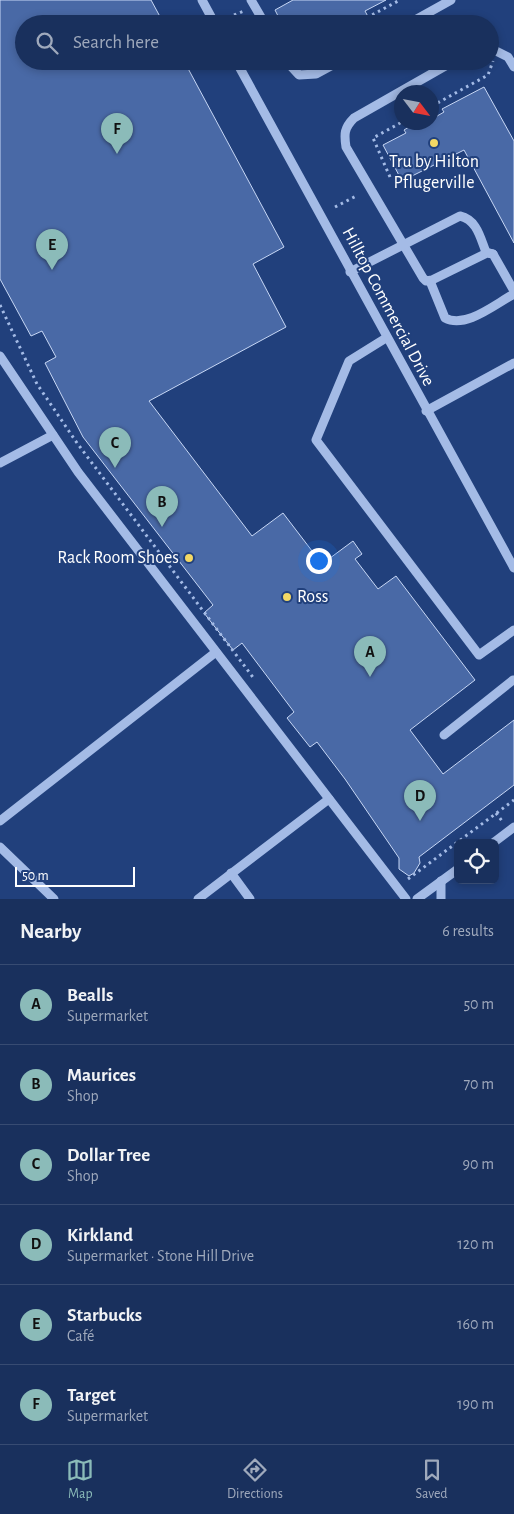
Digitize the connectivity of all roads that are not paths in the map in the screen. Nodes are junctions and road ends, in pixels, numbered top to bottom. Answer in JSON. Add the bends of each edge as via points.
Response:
{"nodes":[{"id":1,"x":251,"y":0,"type":"edge"},
{"id":2,"x":451,"y":0,"type":"edge"},
{"id":3,"x":205,"y":1,"type":"edge"},
{"id":4,"x":211,"y":15,"type":"edge"},
{"id":5,"x":259,"y":15,"type":"edge"},
{"id":6,"x":424,"y":15,"type":"edge"},
{"id":7,"x":499,"y":52,"type":"edge"},
{"id":8,"x":514,"y":68,"type":"edge"},
{"id":9,"x":241,"y":70,"type":"edge"},
{"id":10,"x":294,"y":70,"type":"edge"},
{"id":11,"x":323,"y":70,"type":"edge"},
{"id":12,"x":438,"y":70,"type":"edge"},
{"id":13,"x":404,"y":246,"type":"junction"},
{"id":14,"x":493,"y":254,"type":"junction"},
{"id":15,"x":350,"y":272,"type":"junction"},
{"id":16,"x":430,"y":281,"type":"junction"},
{"id":17,"x":514,"y":293,"type":"edge"},
{"id":18,"x":386,"y":338,"type":"junction"},
{"id":19,"x":0,"y":356,"type":"edge"},
{"id":20,"x":514,"y":363,"type":"edge"},
{"id":21,"x":426,"y":411,"type":"junction"},
{"id":22,"x":53,"y":434,"type":"junction"},
{"id":23,"x":0,"y":463,"type":"edge"},
{"id":24,"x":514,"y":568,"type":"edge"},
{"id":25,"x":514,"y":630,"type":"edge"},
{"id":26,"x":216,"y":652,"type":"junction"},
{"id":27,"x":513,"y":680,"type":"edge"},
{"id":28,"x":444,"y":735,"type":"dead end"},
{"id":29,"x":329,"y":799,"type":"junction"},
{"id":30,"x":0,"y":821,"type":"edge"},
{"id":31,"x":514,"y":827,"type":"edge"},
{"id":32,"x":498,"y":839,"type":"edge"},
{"id":33,"x":0,"y":847,"type":"edge"},
{"id":34,"x":454,"y":872,"type":"edge"},
{"id":35,"x":231,"y":873,"type":"junction"},
{"id":36,"x":441,"y":881,"type":"junction"},
{"id":37,"x":54,"y":899,"type":"edge"},
{"id":38,"x":198,"y":899,"type":"edge"},
{"id":39,"x":250,"y":899,"type":"edge"},
{"id":40,"x":406,"y":899,"type":"edge"},
{"id":41,"x":417,"y":899,"type":"edge"},
{"id":42,"x":440,"y":899,"type":"edge"}],
"edges":[{"from":1,"to":5,"type":"street"},
{"from":2,"to":6,"type":"street"},
{"from":3,"to":4,"type":"street"},
{"from":7,"to":8,"type":"street","via":[[508,57]]},
{"from":9,"to":15,"type":"street","name":"Hilltop Commercial Drive"},
{"from":10,"to":11,"type":"street","via":[[299,75]]},
{"from":12,"to":13,"type":"street","via":[[354,118],[344,135],[346,147]]},
{"from":13,"to":14,"type":"street","via":[[460,216],[474,223],[486,252]]},
{"from":13,"to":15,"type":"street"},
{"from":13,"to":16,"type":"street","via":[[423,278]]},
{"from":14,"to":16,"type":"street","via":[[487,253]]},
{"from":14,"to":17,"type":"street"},
{"from":15,"to":18,"type":"street","name":"Hilltop Commercial Drive"},
{"from":16,"to":17,"type":"street","via":[[444,318],[451,321],[467,319]]},
{"from":18,"to":21,"type":"street","name":"Hilltop Commercial Drive"},
{"from":18,"to":25,"type":"street","via":[[349,361],[316,440],[480,655]]},
{"from":19,"to":22,"type":"street"},
{"from":20,"to":21,"type":"street"},
{"from":21,"to":24,"type":"street","name":"Hilltop Commercial Drive"},
{"from":22,"to":23,"type":"street"},
{"from":22,"to":26,"type":"street","via":[[78,472]]},
{"from":26,"to":29,"type":"street"},
{"from":26,"to":30,"type":"street"},
{"from":27,"to":28,"type":"street"},
{"from":29,"to":35,"type":"street"},
{"from":29,"to":40,"type":"street"},
{"from":31,"to":32,"type":"street"},
{"from":33,"to":37,"type":"street"},
{"from":34,"to":36,"type":"street"},
{"from":35,"to":38,"type":"street"},
{"from":35,"to":39,"type":"street"},
{"from":36,"to":41,"type":"street"},
{"from":36,"to":42,"type":"street"}]}
